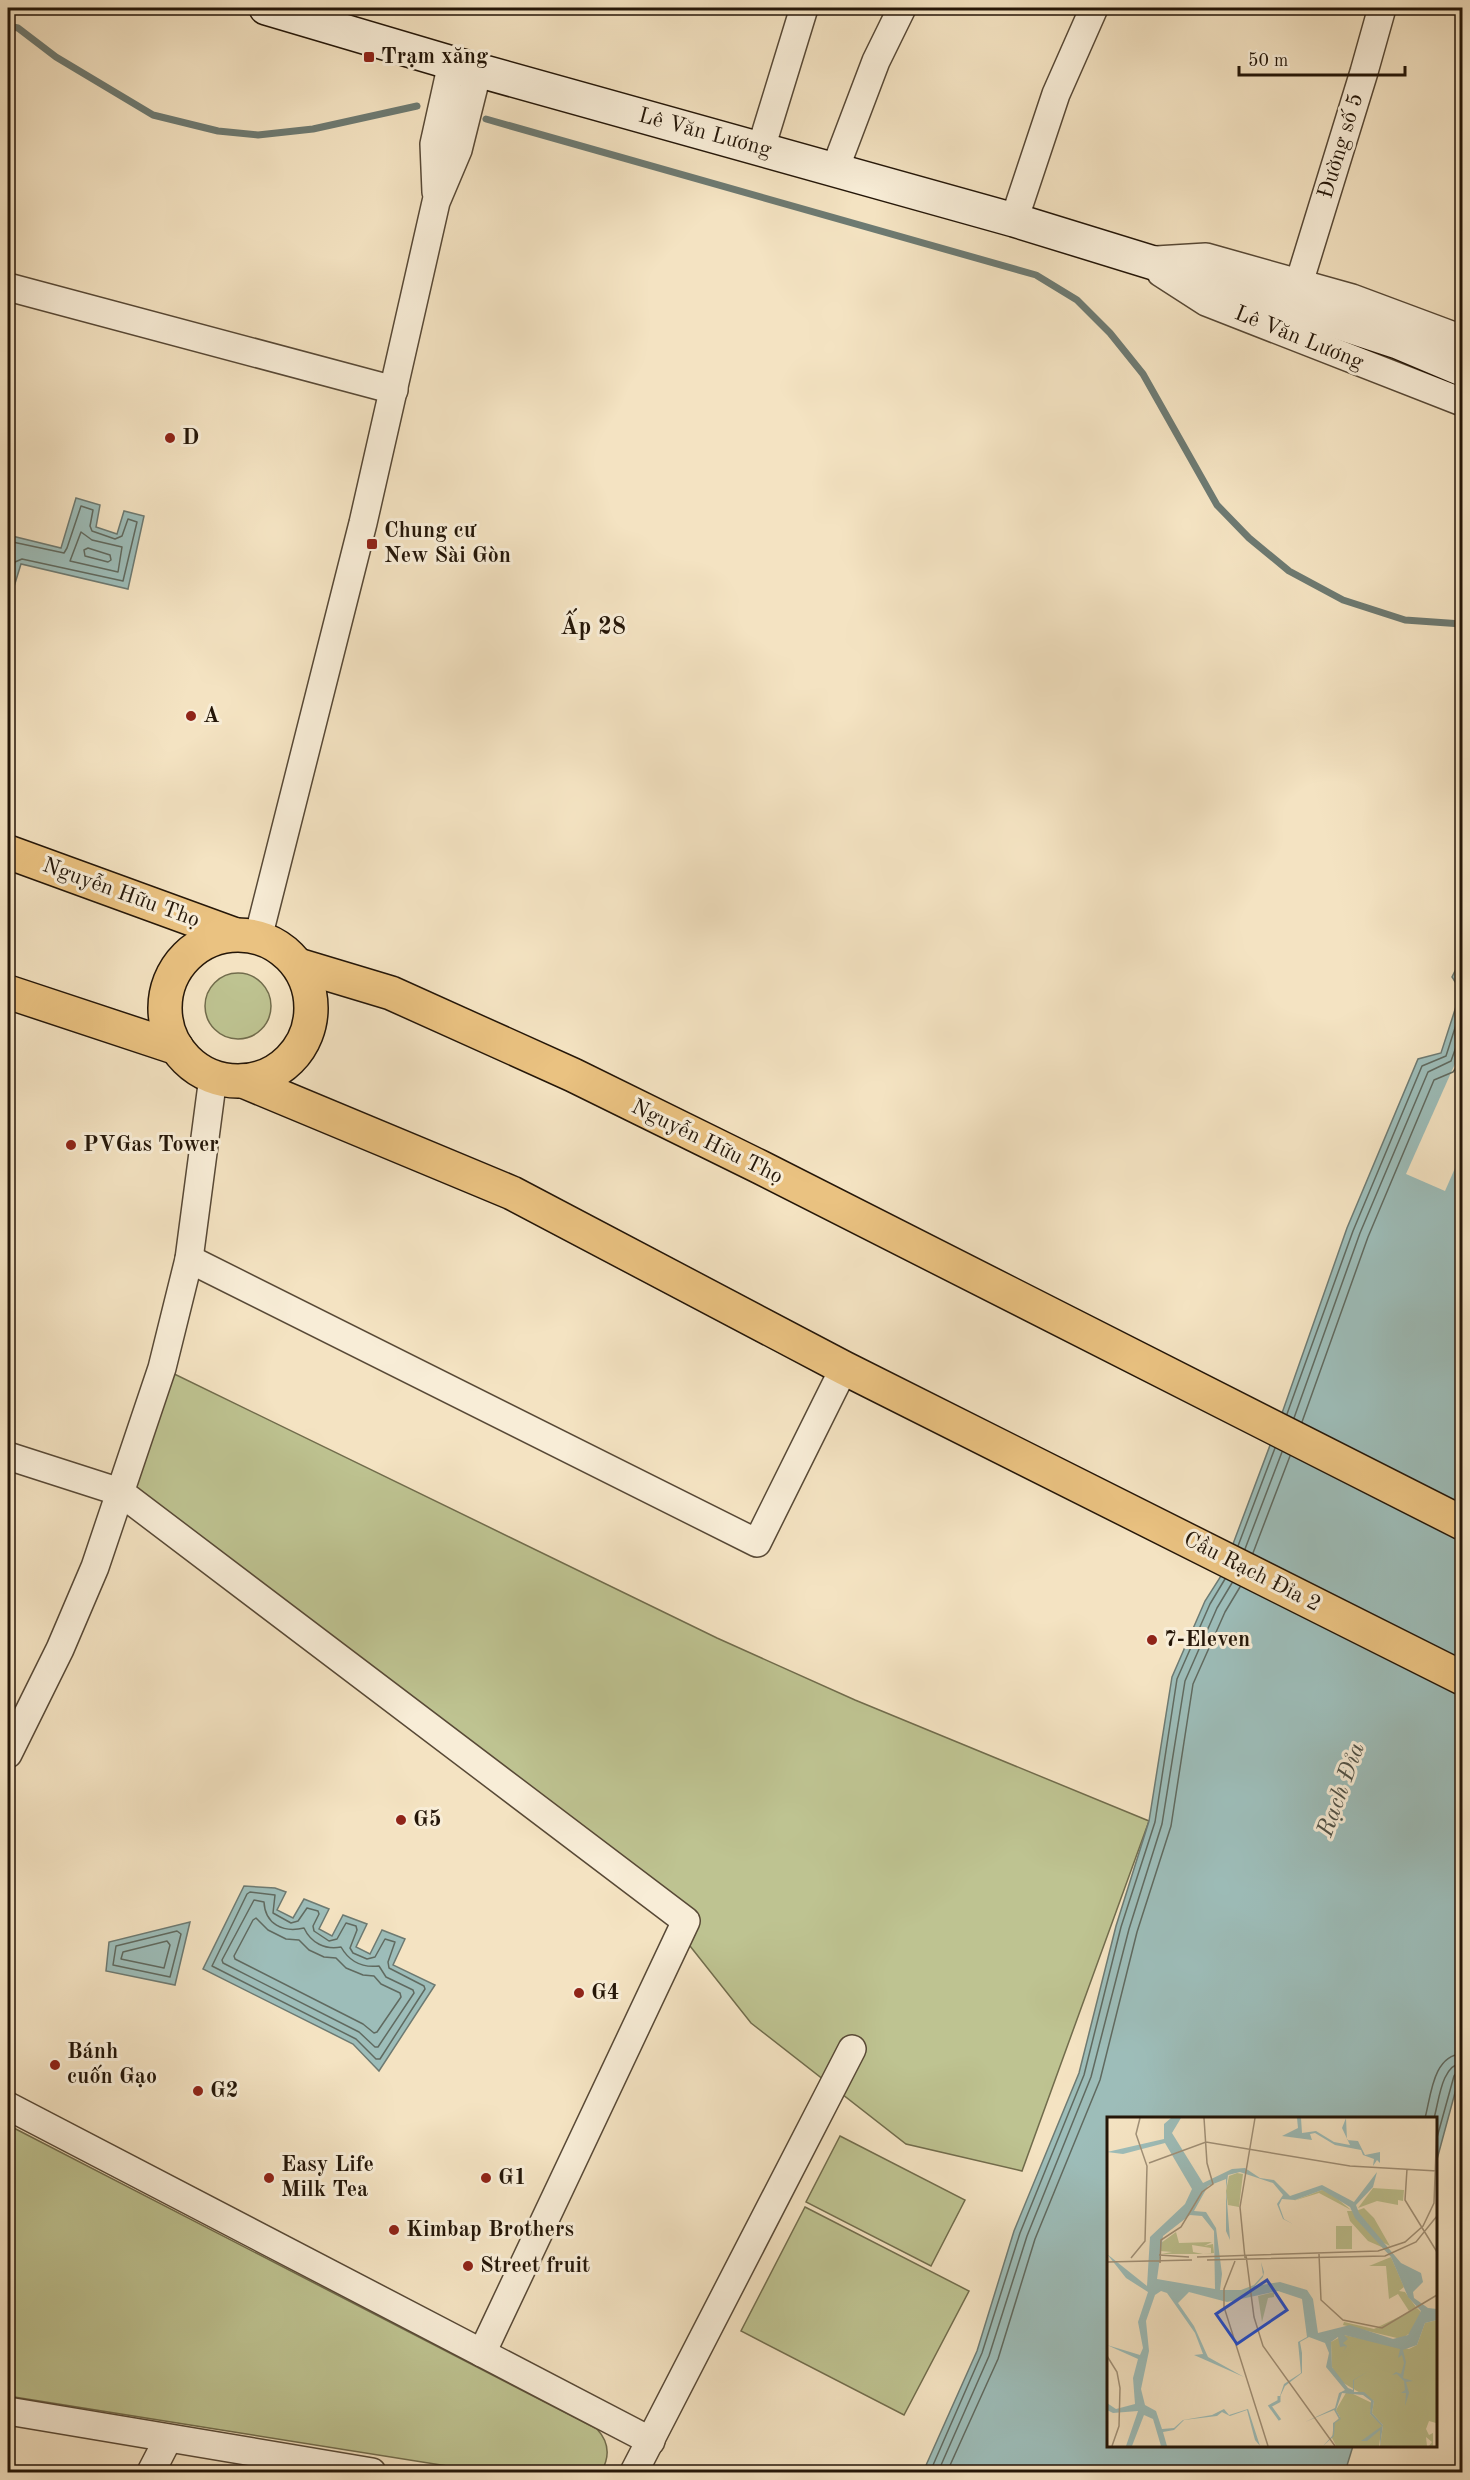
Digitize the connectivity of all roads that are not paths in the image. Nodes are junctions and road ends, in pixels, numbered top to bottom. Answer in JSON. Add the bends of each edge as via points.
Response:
{"nodes":[{"id":1,"x":266,"y":8,"type":"edge"},
{"id":2,"x":804,"y":8,"type":"edge"},
{"id":3,"x":902,"y":8,"type":"edge"},
{"id":4,"x":1094,"y":8,"type":"edge"},
{"id":5,"x":1382,"y":8,"type":"edge"},
{"id":6,"x":465,"y":67,"type":"junction"},
{"id":7,"x":761,"y":148,"type":"junction"},
{"id":8,"x":835,"y":169,"type":"junction"},
{"id":9,"x":1014,"y":220,"type":"junction"},
{"id":10,"x":1143,"y":261,"type":"junction"},
{"id":11,"x":1299,"y":283,"type":"junction"},
{"id":12,"x":8,"y":287,"type":"edge"},
{"id":13,"x":1462,"y":339,"type":"edge"},
{"id":14,"x":1462,"y":369,"type":"edge"},
{"id":15,"x":394,"y":390,"type":"junction"},
{"id":16,"x":1462,"y":402,"type":"edge"},
{"id":17,"x":8,"y":852,"type":"edge"},
{"id":18,"x":246,"y":936,"type":"junction"},
{"id":19,"x":298,"y":965,"type":"junction"},
{"id":20,"x":8,"y":992,"type":"edge"},
{"id":21,"x":177,"y":1048,"type":"junction"},
{"id":22,"x":228,"y":1079,"type":"junction"},
{"id":23,"x":189,"y":1259,"type":"junction"},
{"id":24,"x":844,"y":1368,"type":"junction"},
{"id":25,"x":8,"y":1456,"type":"edge"},
{"id":26,"x":120,"y":1492,"type":"junction"},
{"id":27,"x":1462,"y":1523,"type":"edge"},
{"id":28,"x":1462,"y":1678,"type":"edge"},
{"id":29,"x":8,"y":1754,"type":"edge"},
{"id":30,"x":852,"y":2049,"type":"dead end"},
{"id":31,"x":8,"y":2106,"type":"edge"},
{"id":32,"x":482,"y":2353,"type":"junction"},
{"id":33,"x":8,"y":2411,"type":"edge"},
{"id":34,"x":168,"y":2439,"type":"junction"},
{"id":35,"x":651,"y":2442,"type":"junction"},
{"id":36,"x":151,"y":2472,"type":"edge"},
{"id":37,"x":372,"y":2472,"type":"edge"},
{"id":38,"x":634,"y":2472,"type":"edge"}],
"edges":[{"from":1,"to":6,"type":"main road","name":"Lê Văn Lương"},
{"from":2,"to":7,"type":"street"},
{"from":3,"to":8,"type":"street","via":[[876,61]]},
{"from":4,"to":9,"type":"street","via":[[1056,94]]},
{"from":5,"to":11,"type":"street","name":"Đường số 5"},
{"from":6,"to":7,"type":"main road","name":"Lê Văn Lương"},
{"from":6,"to":15,"type":"street"},
{"from":7,"to":8,"type":"main road","name":"Lê Văn Lương"},
{"from":8,"to":9,"type":"main road","name":"Lê Văn Lương"},
{"from":9,"to":10,"type":"main road","name":"Lê Văn Lương"},
{"from":10,"to":11,"type":"street","name":"Lê Văn Lương","via":[[1206,257]]},
{"from":10,"to":14,"type":"main road","name":"Lê Văn Lương","via":[[1398,342]]},
{"from":10,"to":16,"type":"street","name":"Lê Văn Lương","via":[[1206,302]]},
{"from":11,"to":13,"type":"street","name":"Lê Văn Lương","via":[[1352,298]]},
{"from":12,"to":15,"type":"street"},
{"from":15,"to":18,"type":"street","via":[[317,709]]},
{"from":17,"to":18,"type":"main road","name":"Nguyễn Hữu Thọ"},
{"from":18,"to":19,"type":"main road","via":[[268,940]]},
{"from":18,"to":21,"type":"main road","via":[[209,941],[188,955],[172,975],[165,999],[166,1017]]},
{"from":19,"to":22,"type":"main road","via":[[308,985],[312,1006],[309,1029],[299,1049],[284,1065],[265,1076]]},
{"from":19,"to":27,"type":"main road","name":"Nguyễn Hữu Thọ","via":[[391,993],[573,1076]]},
{"from":20,"to":21,"type":"main road"},
{"from":21,"to":22,"type":"main road","via":[[192,1066]]},
{"from":22,"to":23,"type":"street"},
{"from":22,"to":24,"type":"main road","via":[[512,1192]]},
{"from":23,"to":24,"type":"street","via":[[757,1543]]},
{"from":23,"to":26,"type":"street","via":[[162,1368]]},
{"from":24,"to":28,"type":"main road","name":"Cầu Rạch Đỉa 2"},
{"from":25,"to":26,"type":"street"},
{"from":26,"to":29,"type":"street","via":[[69,1629]]},
{"from":26,"to":32,"type":"street","via":[[686,1921]]},
{"from":30,"to":35,"type":"street"},
{"from":31,"to":32,"type":"street"},
{"from":32,"to":35,"type":"street"},
{"from":33,"to":34,"type":"street"},
{"from":34,"to":36,"type":"street"},
{"from":34,"to":37,"type":"street"},
{"from":35,"to":38,"type":"street"}]}
